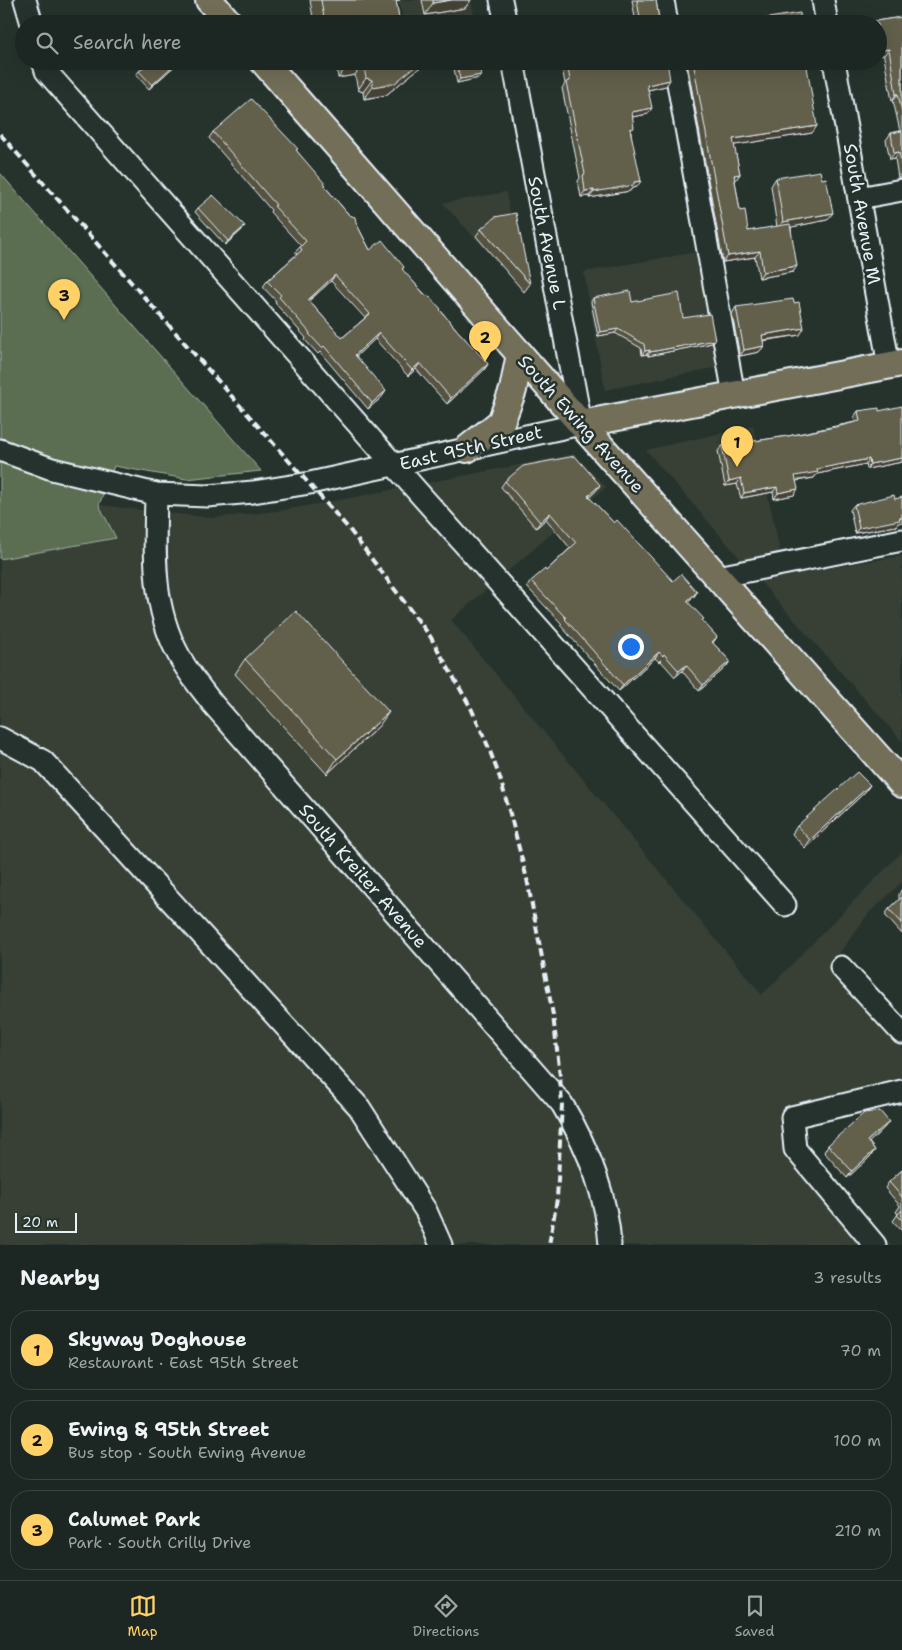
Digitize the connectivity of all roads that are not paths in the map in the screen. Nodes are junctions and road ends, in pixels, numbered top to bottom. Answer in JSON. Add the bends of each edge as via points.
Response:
{"nodes":[{"id":1,"x":25,"y":0,"type":"edge"},
{"id":2,"x":209,"y":0,"type":"edge"},
{"id":3,"x":501,"y":0,"type":"edge"},
{"id":4,"x":663,"y":0,"type":"edge"},
{"id":5,"x":823,"y":0,"type":"edge"},
{"id":6,"x":29,"y":15,"type":"edge"},
{"id":7,"x":222,"y":15,"type":"edge"},
{"id":8,"x":504,"y":15,"type":"edge"},
{"id":9,"x":666,"y":15,"type":"edge"},
{"id":10,"x":826,"y":15,"type":"edge"},
{"id":11,"x":46,"y":70,"type":"edge"},
{"id":12,"x":271,"y":70,"type":"edge"},
{"id":13,"x":515,"y":70,"type":"edge"},
{"id":14,"x":676,"y":70,"type":"edge"},
{"id":15,"x":836,"y":70,"type":"edge"},
{"id":16,"x":902,"y":190,"type":"edge"},
{"id":17,"x":859,"y":198,"type":"junction"},
{"id":18,"x":520,"y":354,"type":"junction"},
{"id":19,"x":895,"y":365,"type":"edge"},
{"id":20,"x":734,"y":395,"type":"junction"},
{"id":21,"x":581,"y":424,"type":"junction"},
{"id":22,"x":467,"y":449,"type":"junction"},
{"id":23,"x":0,"y":450,"type":"edge"},
{"id":24,"x":394,"y":465,"type":"junction"},
{"id":25,"x":156,"y":494,"type":"junction"},
{"id":26,"x":902,"y":540,"type":"edge"},
{"id":27,"x":718,"y":577,"type":"junction"},
{"id":28,"x":0,"y":738,"type":"edge"},
{"id":29,"x":902,"y":784,"type":"edge"},
{"id":30,"x":785,"y":905,"type":"dead end"},
{"id":31,"x":841,"y":967,"type":"dead end"},
{"id":32,"x":902,"y":1033,"type":"edge"},
{"id":33,"x":902,"y":1091,"type":"edge"},
{"id":34,"x":442,"y":1245,"type":"edge"},
{"id":35,"x":610,"y":1245,"type":"edge"},
{"id":36,"x":875,"y":1245,"type":"edge"}],
"edges":[{"from":1,"to":6,"type":"street"},
{"from":2,"to":7,"type":"main road"},
{"from":3,"to":8,"type":"street"},
{"from":4,"to":9,"type":"street"},
{"from":5,"to":10,"type":"street"},
{"from":11,"to":24,"type":"street"},
{"from":12,"to":18,"type":"main road","name":"South Ewing Avenue"},
{"from":13,"to":21,"type":"street","name":"South Avenue L"},
{"from":14,"to":20,"type":"street"},
{"from":15,"to":17,"type":"street","name":"South Avenue M"},
{"from":16,"to":17,"type":"street"},
{"from":17,"to":19,"type":"street","name":"South Avenue M"},
{"from":18,"to":21,"type":"main road","name":"South Ewing Avenue"},
{"from":18,"to":22,"type":"main road","via":[[512,393],[501,422]]},
{"from":19,"to":20,"type":"main road","name":"East 95th Street"},
{"from":20,"to":21,"type":"main road","name":"East 95th Street"},
{"from":21,"to":22,"type":"street","name":"East 95th Street"},
{"from":21,"to":27,"type":"main road","name":"South Ewing Avenue"},
{"from":22,"to":24,"type":"street","name":"East 95th Street"},
{"from":23,"to":25,"type":"street","name":"East 95th Street","via":[[52,469]]},
{"from":24,"to":25,"type":"street","name":"East 95th Street","via":[[253,492],[207,496]]},
{"from":24,"to":30,"type":"street"},
{"from":25,"to":35,"type":"street","name":"South Kreiter Avenue","via":[[158,602],[184,665],[212,703],[562,1104],[576,1128],[598,1182]]},
{"from":26,"to":27,"type":"street"},
{"from":27,"to":29,"type":"main road","name":"South Ewing Avenue"},
{"from":28,"to":34,"type":"street","via":[[44,761],[359,1107],[426,1211]]},
{"from":31,"to":32,"type":"street"},
{"from":33,"to":36,"type":"street","via":[[792,1117],[795,1150]]}]}
